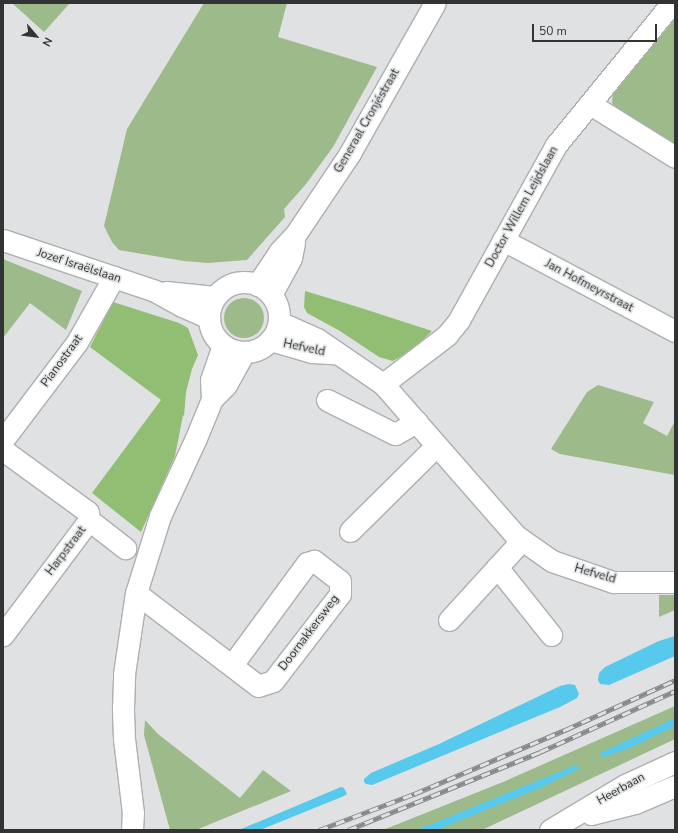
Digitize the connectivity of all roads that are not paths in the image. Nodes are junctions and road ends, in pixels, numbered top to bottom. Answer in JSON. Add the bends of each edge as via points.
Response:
{"nodes":[{"id":1,"x":435,"y":3,"type":"edge"},
{"id":2,"x":672,"y":3,"type":"edge"},
{"id":3,"x":590,"y":104,"type":"junction"},
{"id":4,"x":675,"y":156,"type":"edge"},
{"id":5,"x":3,"y":240,"type":"edge"},
{"id":6,"x":503,"y":240,"type":"junction"},
{"id":7,"x":114,"y":277,"type":"junction"},
{"id":8,"x":264,"y":290,"type":"junction"},
{"id":9,"x":155,"y":291,"type":"junction"},
{"id":10,"x":215,"y":297,"type":"junction"},
{"id":11,"x":209,"y":318,"type":"junction"},
{"id":12,"x":274,"y":331,"type":"junction"},
{"id":13,"x":675,"y":332,"type":"edge"},
{"id":14,"x":223,"y":345,"type":"junction"},
{"id":15,"x":244,"y":352,"type":"junction"},
{"id":16,"x":383,"y":384,"type":"junction"},
{"id":17,"x":212,"y":399,"type":"junction"},
{"id":18,"x":327,"y":400,"type":"dead end"},
{"id":19,"x":417,"y":422,"type":"junction"},
{"id":20,"x":3,"y":440,"type":"edge"},
{"id":21,"x":437,"y":445,"type":"junction"},
{"id":22,"x":3,"y":450,"type":"edge"},
{"id":23,"x":89,"y":520,"type":"junction"},
{"id":24,"x":350,"y":531,"type":"dead end"},
{"id":25,"x":522,"y":540,"type":"junction"},
{"id":26,"x":125,"y":548,"type":"dead end"},
{"id":27,"x":497,"y":567,"type":"junction"},
{"id":28,"x":675,"y":582,"type":"edge"},
{"id":29,"x":136,"y":593,"type":"junction"},
{"id":30,"x":449,"y":620,"type":"dead end"},
{"id":31,"x":3,"y":635,"type":"edge"},
{"id":32,"x":551,"y":635,"type":"dead end"},
{"id":33,"x":232,"y":665,"type":"junction"},
{"id":34,"x":675,"y":762,"type":"edge"},
{"id":35,"x":675,"y":786,"type":"edge"},
{"id":36,"x":569,"y":819,"type":"junction"},
{"id":37,"x":136,"y":824,"type":"edge"},
{"id":38,"x":550,"y":830,"type":"edge"}],
"edges":[{"from":1,"to":8,"type":"street","name":"Generaal Cronjéstraat","via":[[350,153],[295,235],[279,252]]},
{"from":2,"to":3,"type":"street","name":"Doctor Willem Leijdslaan"},
{"from":3,"to":4,"type":"street"},
{"from":3,"to":6,"type":"street","name":"Doctor Willem Leijdslaan","via":[[556,145]]},
{"from":5,"to":7,"type":"street","name":"Jozef Israëlslaan"},
{"from":6,"to":13,"type":"street","name":"Jan Hofmeyrstraat"},
{"from":6,"to":16,"type":"street","name":"Doctor Willem Leijdslaan","via":[[447,335]]},
{"from":7,"to":9,"type":"street","name":"Jozef Israëlslaan"},
{"from":7,"to":20,"type":"street","name":"Pianostraat","via":[[77,342]]},
{"from":8,"to":10,"type":"street","via":[[239,282]]},
{"from":8,"to":12,"type":"street","via":[[277,307]]},
{"from":9,"to":10,"type":"street","name":"Jozef Israëlslaan"},
{"from":9,"to":11,"type":"street","name":"Jozef Israëlslaan"},
{"from":10,"to":11,"type":"street"},
{"from":11,"to":14,"type":"street","via":[[213,333]]},
{"from":12,"to":15,"type":"street","via":[[258,349]]},
{"from":12,"to":16,"type":"street","name":"Hefveld","via":[[317,339]]},
{"from":14,"to":15,"type":"street"},
{"from":14,"to":17,"type":"street","via":[[211,380]]},
{"from":15,"to":17,"type":"street","via":[[226,385]]},
{"from":16,"to":19,"type":"street","name":"Hefveld"},
{"from":17,"to":29,"type":"street","via":[[160,516]]},
{"from":18,"to":19,"type":"street","via":[[395,434]]},
{"from":19,"to":21,"type":"street","name":"Hefveld"},
{"from":21,"to":24,"type":"street"},
{"from":21,"to":25,"type":"street","name":"Hefveld"},
{"from":22,"to":23,"type":"street","name":"Harpstraat","via":[[88,512]]},
{"from":23,"to":26,"type":"street"},
{"from":23,"to":31,"type":"street","name":"Harpstraat"},
{"from":25,"to":27,"type":"street"},
{"from":25,"to":28,"type":"street","name":"Hefveld","via":[[552,561],[613,582]]},
{"from":27,"to":30,"type":"street"},
{"from":27,"to":32,"type":"street"},
{"from":29,"to":33,"type":"street","name":"Doornakkersweg"},
{"from":29,"to":37,"type":"street","via":[[124,674],[123,701],[124,739]]},
{"from":33,"to":33,"type":"street","name":"Doornakkersweg","via":[[258,686],[273,681],[340,594],[340,581],[314,561],[307,563]]},
{"from":34,"to":36,"type":"street","name":"Heerbaan","via":[[625,786]]},
{"from":35,"to":36,"type":"street","name":"Heerbaan","via":[[635,803]]},
{"from":36,"to":38,"type":"street","name":"Heerbaan"}]}
